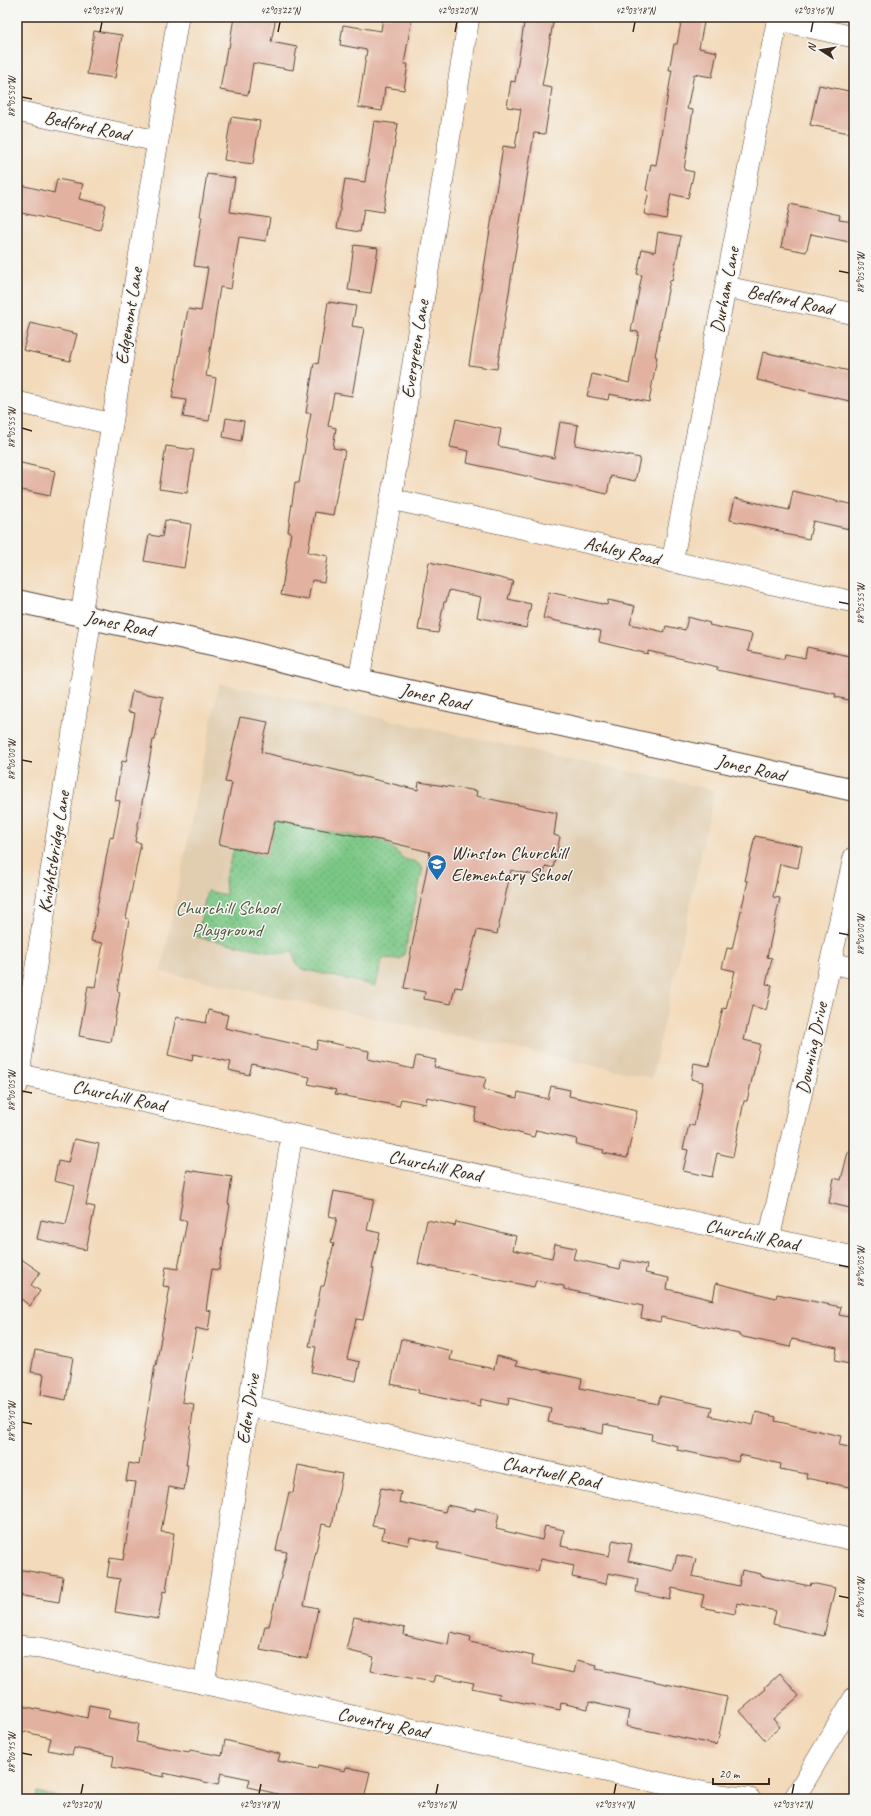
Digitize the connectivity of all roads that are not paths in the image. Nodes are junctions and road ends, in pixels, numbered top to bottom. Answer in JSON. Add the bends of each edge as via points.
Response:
{"nodes":[{"id":1,"x":178,"y":17,"type":"edge"},
{"id":2,"x":469,"y":17,"type":"edge"},
{"id":3,"x":777,"y":18,"type":"edge"},
{"id":4,"x":854,"y":37,"type":"edge"},
{"id":5,"x":17,"y":111,"type":"edge"},
{"id":6,"x":157,"y":141,"type":"junction"},
{"id":7,"x":726,"y":287,"type":"junction"},
{"id":8,"x":854,"y":314,"type":"edge"},
{"id":9,"x":17,"y":402,"type":"edge"},
{"id":10,"x":112,"y":424,"type":"junction"},
{"id":11,"x":391,"y":499,"type":"junction"},
{"id":12,"x":672,"y":562,"type":"junction"},
{"id":13,"x":17,"y":601,"type":"edge"},
{"id":14,"x":854,"y":602,"type":"edge"},
{"id":15,"x":86,"y":616,"type":"junction"},
{"id":16,"x":358,"y":680,"type":"junction"},
{"id":17,"x":854,"y":790,"type":"edge"},
{"id":18,"x":854,"y":857,"type":"edge"},
{"id":19,"x":830,"y":963,"type":"junction"},
{"id":20,"x":854,"y":968,"type":"edge"},
{"id":21,"x":18,"y":1078,"type":"edge"},
{"id":22,"x":292,"y":1134,"type":"junction"},
{"id":23,"x":769,"y":1239,"type":"junction"},
{"id":24,"x":854,"y":1257,"type":"edge"},
{"id":25,"x":248,"y":1406,"type":"junction"},
{"id":26,"x":854,"y":1540,"type":"edge"},
{"id":27,"x":17,"y":1646,"type":"edge"},
{"id":28,"x":204,"y":1684,"type":"junction"},
{"id":29,"x":854,"y":1698,"type":"edge"},
{"id":30,"x":750,"y":1799,"type":"edge"},
{"id":31,"x":794,"y":1799,"type":"edge"}],
"edges":[{"from":1,"to":6,"type":"street","name":"Edgemont Lane"},
{"from":2,"to":11,"type":"street","name":"Evergreen Lane"},
{"from":3,"to":4,"type":"street"},
{"from":3,"to":7,"type":"street","name":"Durham Lane"},
{"from":5,"to":6,"type":"street","name":"Bedford Road"},
{"from":6,"to":10,"type":"street","name":"Edgemont Lane"},
{"from":7,"to":8,"type":"street","name":"Bedford Road"},
{"from":7,"to":12,"type":"street","name":"Durham Lane"},
{"from":9,"to":10,"type":"street"},
{"from":10,"to":15,"type":"street","name":"Edgemont Lane"},
{"from":11,"to":12,"type":"street","name":"Ashley Road"},
{"from":11,"to":16,"type":"street","name":"Evergreen Lane"},
{"from":12,"to":14,"type":"street","name":"Ashley Road"},
{"from":13,"to":15,"type":"street","name":"Jones Road"},
{"from":15,"to":16,"type":"street","name":"Jones Road","via":[[240,650]]},
{"from":15,"to":21,"type":"street","name":"Knightsbridge Lane"},
{"from":16,"to":17,"type":"street","name":"Jones Road"},
{"from":18,"to":19,"type":"street","name":"Downing Drive"},
{"from":19,"to":20,"type":"street"},
{"from":19,"to":23,"type":"street","name":"Downing Drive"},
{"from":21,"to":22,"type":"street","name":"Churchill Road"},
{"from":22,"to":23,"type":"street","name":"Churchill Road"},
{"from":22,"to":25,"type":"street","name":"Eden Drive"},
{"from":23,"to":24,"type":"street","name":"Churchill Road"},
{"from":25,"to":26,"type":"street","name":"Chartwell Road"},
{"from":25,"to":28,"type":"street","name":"Eden Drive"},
{"from":27,"to":28,"type":"street","name":"Coventry Road","via":[[40,1648]]},
{"from":28,"to":30,"type":"street","name":"Coventry Road","via":[[706,1794]]},
{"from":29,"to":31,"type":"street"}]}
